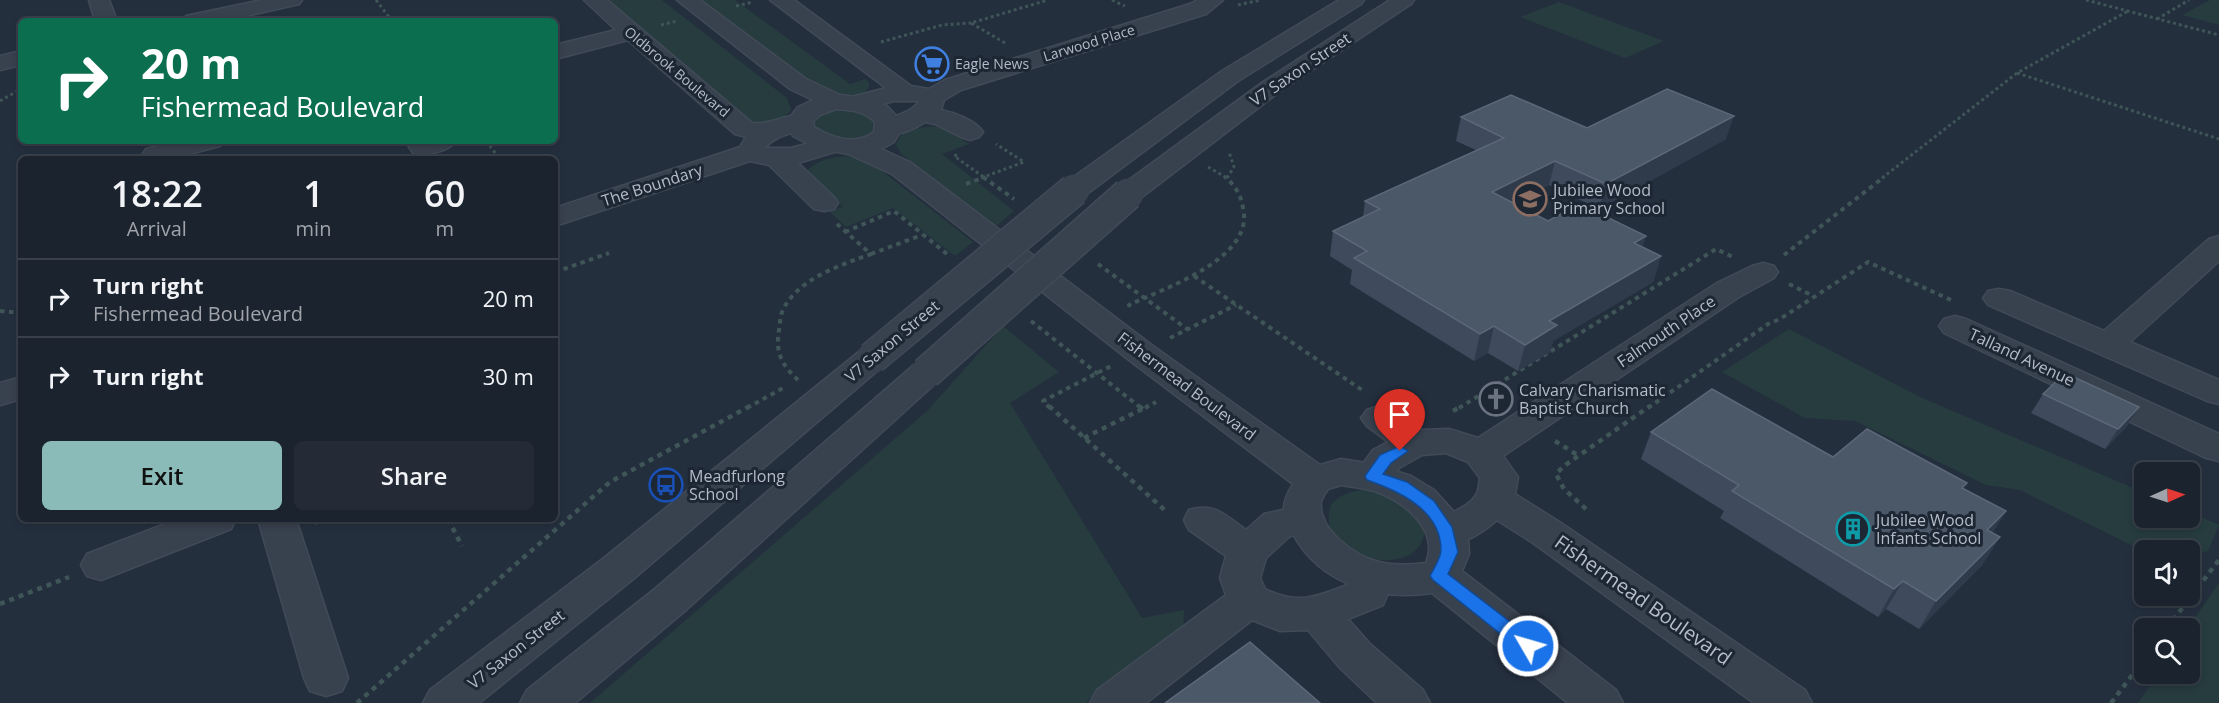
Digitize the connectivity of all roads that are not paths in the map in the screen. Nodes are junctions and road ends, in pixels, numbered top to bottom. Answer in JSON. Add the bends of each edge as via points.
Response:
{"nodes":[{"id":1,"x":99,"y":0,"type":"edge"},
{"id":2,"x":292,"y":0,"type":"edge"},
{"id":3,"x":594,"y":0,"type":"edge"},
{"id":4,"x":687,"y":0,"type":"edge"},
{"id":5,"x":780,"y":0,"type":"edge"},
{"id":6,"x":1213,"y":0,"type":"edge"},
{"id":7,"x":1354,"y":0,"type":"edge"},
{"id":8,"x":1404,"y":0,"type":"edge"},
{"id":9,"x":105,"y":18,"type":"edge"},
{"id":10,"x":209,"y":18,"type":"edge"},
{"id":11,"x":630,"y":33,"type":"junction"},
{"id":12,"x":558,"y":51,"type":"edge"},
{"id":13,"x":18,"y":59,"type":"edge"},
{"id":14,"x":0,"y":63,"type":"edge"},
{"id":15,"x":798,"y":84,"type":"junction"},
{"id":16,"x":903,"y":93,"type":"junction"},
{"id":17,"x":847,"y":103,"type":"junction"},
{"id":18,"x":928,"y":106,"type":"junction"},
{"id":19,"x":805,"y":115,"type":"junction"},
{"id":20,"x":887,"y":134,"type":"junction"},
{"id":21,"x":967,"y":142,"type":"road end"},
{"id":22,"x":758,"y":143,"type":"junction"},
{"id":23,"x":195,"y":144,"type":"edge"},
{"id":24,"x":842,"y":146,"type":"junction"},
{"id":25,"x":154,"y":152,"type":"edge"},
{"id":26,"x":777,"y":158,"type":"junction"},
{"id":27,"x":901,"y":168,"type":"junction"},
{"id":28,"x":824,"y":203,"type":"road end"},
{"id":29,"x":558,"y":216,"type":"edge"},
{"id":30,"x":2219,"y":245,"type":"edge"},
{"id":31,"x":1763,"y":272,"type":"road end"},
{"id":32,"x":1999,"y":298,"type":"dead end"},
{"id":33,"x":1953,"y":313,"type":"road end"},
{"id":34,"x":2068,"y":327,"type":"junction"},
{"id":35,"x":2108,"y":345,"type":"junction"},
{"id":36,"x":2026,"y":359,"type":"junction"},
{"id":37,"x":18,"y":389,"type":"edge"},
{"id":38,"x":2219,"y":393,"type":"edge"},
{"id":39,"x":0,"y":394,"type":"edge"},
{"id":40,"x":1375,"y":407,"type":"road end"},
{"id":41,"x":1415,"y":443,"type":"junction"},
{"id":42,"x":2219,"y":449,"type":"edge"},
{"id":43,"x":1481,"y":453,"type":"junction"},
{"id":44,"x":1373,"y":476,"type":"junction"},
{"id":45,"x":1314,"y":480,"type":"junction"},
{"id":46,"x":1495,"y":500,"type":"junction"},
{"id":47,"x":1188,"y":519,"type":"road end"},
{"id":48,"x":1305,"y":519,"type":"junction"},
{"id":49,"x":209,"y":522,"type":"edge"},
{"id":50,"x":278,"y":522,"type":"edge"},
{"id":51,"x":1447,"y":531,"type":"junction"},
{"id":52,"x":1248,"y":551,"type":"junction"},
{"id":53,"x":100,"y":565,"type":"road end"},
{"id":54,"x":1439,"y":576,"type":"junction"},
{"id":55,"x":1375,"y":577,"type":"junction"},
{"id":56,"x":1249,"y":600,"type":"junction"},
{"id":57,"x":1318,"y":613,"type":"junction"},
{"id":58,"x":342,"y":690,"type":"edge"},
{"id":59,"x":446,"y":703,"type":"edge"},
{"id":60,"x":543,"y":703,"type":"edge"},
{"id":61,"x":1113,"y":703,"type":"edge"},
{"id":62,"x":1407,"y":703,"type":"edge"},
{"id":63,"x":1600,"y":703,"type":"edge"},
{"id":64,"x":1789,"y":703,"type":"edge"}],
"edges":[{"from":1,"to":9,"type":"street"},
{"from":2,"to":10,"type":"street"},
{"from":3,"to":11,"type":"street","name":"Oldbrook Boulevard"},
{"from":4,"to":15,"type":"street"},
{"from":5,"to":16,"type":"street"},
{"from":6,"to":18,"type":"street","name":"Larwood Place","via":[[1198,9],[953,85]]},
{"from":7,"to":59,"type":"street","name":"V7 Saxon Street","bridge":true,"via":[[1230,76],[1074,190],[618,569]]},
{"from":8,"to":60,"type":"street","name":"V7 Saxon Street","bridge":true,"via":[[1271,87],[1128,194],[670,599]]},
{"from":11,"to":12,"type":"street"},
{"from":11,"to":22,"type":"street","name":"Oldbrook Boulevard"},
{"from":13,"to":14,"type":"street"},
{"from":15,"to":17,"type":"street"},
{"from":15,"to":19,"type":"street"},
{"from":16,"to":17,"type":"street"},
{"from":16,"to":18,"type":"street","via":[[918,93]]},
{"from":17,"to":19,"type":"street"},
{"from":17,"to":20,"type":"street","via":[[876,109],[884,115]]},
{"from":18,"to":20,"type":"street","name":"Larwood Place"},
{"from":18,"to":21,"type":"street"},
{"from":19,"to":22,"type":"street","name":"The Boundary"},
{"from":19,"to":24,"type":"street","via":[[802,131]]},
{"from":20,"to":24,"type":"street","via":[[870,144]]},
{"from":20,"to":27,"type":"street"},
{"from":22,"to":26,"type":"street","name":"Oldbrook Boulevard","via":[[761,157]]},
{"from":22,"to":29,"type":"street","name":"The Boundary"},
{"from":23,"to":25,"type":"street"},
{"from":24,"to":26,"type":"street"},
{"from":24,"to":27,"type":"street"},
{"from":26,"to":28,"type":"street"},
{"from":27,"to":45,"type":"street","name":"Fishermead Boulevard","via":[[1061,291],[1152,342]]},
{"from":30,"to":35,"type":"street"},
{"from":31,"to":43,"type":"street","name":"Falmouth Place","via":[[1728,290]]},
{"from":32,"to":34,"type":"street"},
{"from":33,"to":36,"type":"street","name":"Talland Avenue"},
{"from":34,"to":35,"type":"street"},
{"from":34,"to":36,"type":"street"},
{"from":35,"to":38,"type":"street"},
{"from":36,"to":42,"type":"street","name":"Talland Avenue"},
{"from":37,"to":39,"type":"street"},
{"from":40,"to":41,"type":"street"},
{"from":41,"to":43,"type":"street","via":[[1449,441]]},
{"from":41,"to":44,"type":"street","via":[[1386,459]]},
{"from":43,"to":46,"type":"street","via":[[1499,477]]},
{"from":44,"to":45,"type":"street","via":[[1341,472]]},
{"from":44,"to":51,"type":"street","via":[[1401,486],[1429,505]]},
{"from":45,"to":48,"type":"street","via":[[1302,501]]},
{"from":46,"to":51,"type":"street","via":[[1469,522]]},
{"from":46,"to":64,"type":"street","name":"Fishermead Boulevard"},
{"from":47,"to":52,"type":"street"},
{"from":48,"to":52,"type":"street","via":[[1278,524]]},
{"from":48,"to":55,"type":"street","via":[[1318,543],[1345,565]]},
{"from":49,"to":53,"type":"street"},
{"from":50,"to":58,"type":"street"},
{"from":51,"to":54,"type":"street","via":[[1450,552]]},
{"from":52,"to":56,"type":"street","via":[[1240,578]]},
{"from":54,"to":55,"type":"street","via":[[1407,581]]},
{"from":54,"to":63,"type":"street"},
{"from":55,"to":57,"type":"street","via":[[1368,594]]},
{"from":56,"to":57,"type":"street","via":[[1280,615]]},
{"from":56,"to":61,"type":"street"},
{"from":57,"to":62,"type":"street","via":[[1355,656]]}]}
